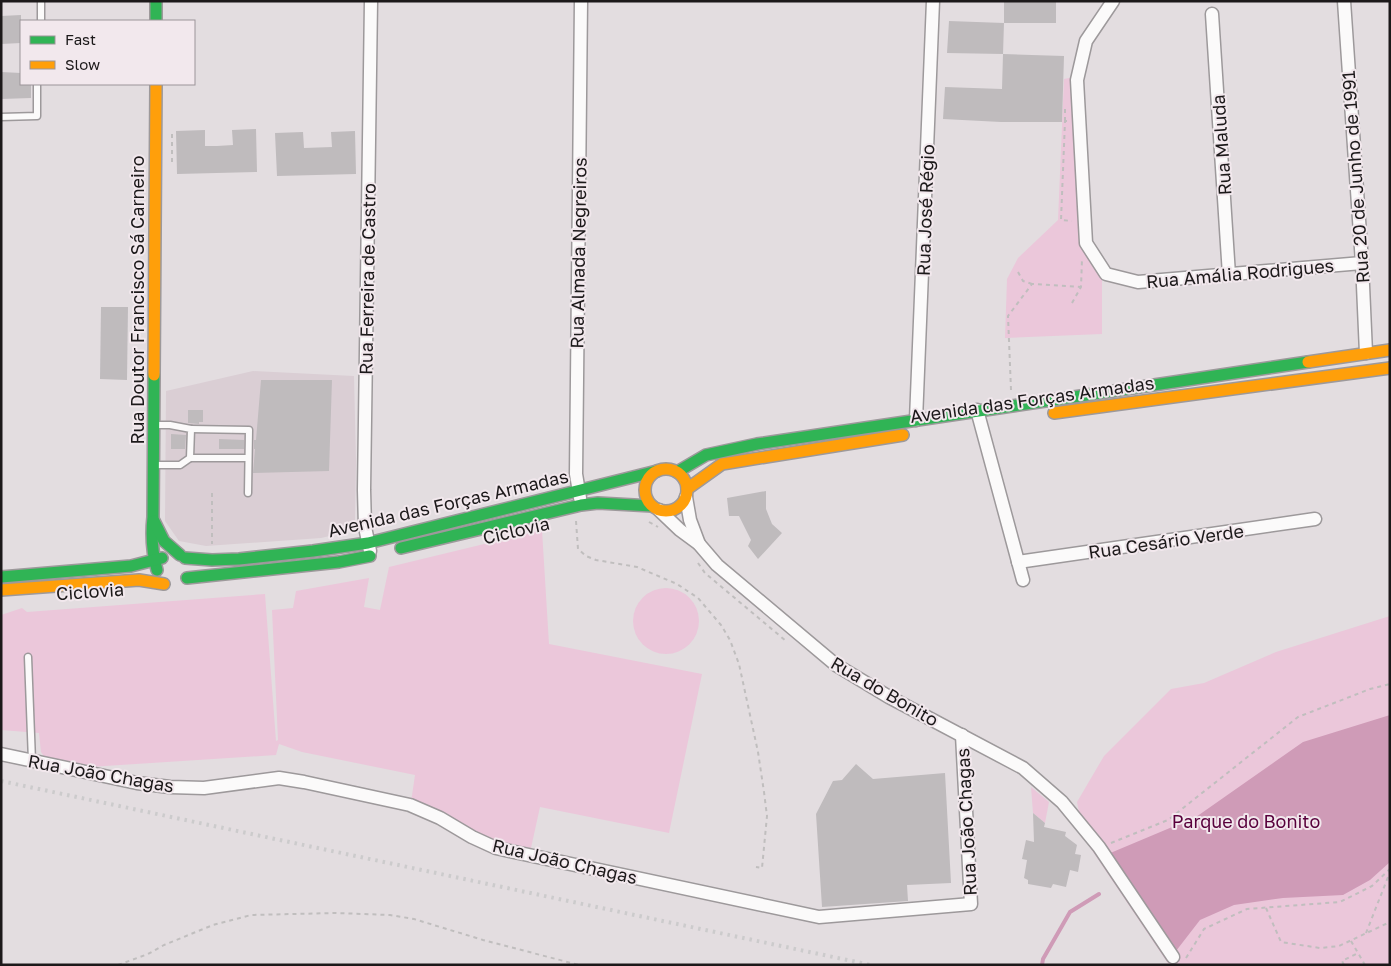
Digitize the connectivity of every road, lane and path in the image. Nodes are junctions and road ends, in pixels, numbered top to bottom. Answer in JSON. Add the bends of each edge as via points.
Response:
{"nodes":[{"id":1,"x":41,"y":1,"type":"edge"},
{"id":2,"x":156,"y":1,"type":"edge"},
{"id":3,"x":371,"y":1,"type":"edge"},
{"id":4,"x":581,"y":1,"type":"edge"},
{"id":5,"x":933,"y":1,"type":"edge"},
{"id":6,"x":1113,"y":1,"type":"edge"},
{"id":7,"x":1344,"y":1,"type":"edge"},
{"id":8,"x":1212,"y":14,"type":"dead end"},
{"id":9,"x":41,"y":20,"type":"edge"},
{"id":10,"x":156,"y":20,"type":"edge"},
{"id":11,"x":37,"y":85,"type":"edge"},
{"id":12,"x":156,"y":85,"type":"edge"},
{"id":13,"x":1,"y":117,"type":"edge"},
{"id":14,"x":1080,"y":122,"type":"junction"},
{"id":15,"x":1085,"y":221,"type":"junction"},
{"id":16,"x":1086,"y":242,"type":"junction"},
{"id":17,"x":1362,"y":263,"type":"junction"},
{"id":18,"x":1018,"y":272,"type":"dead end"},
{"id":19,"x":1229,"y":275,"type":"junction"},
{"id":20,"x":1032,"y":284,"type":"junction"},
{"id":21,"x":1081,"y":287,"type":"junction"},
{"id":22,"x":1072,"y":303,"type":"dead end"},
{"id":23,"x":1390,"y":350,"type":"edge"},
{"id":24,"x":1366,"y":353,"type":"junction"},
{"id":25,"x":1390,"y":368,"type":"edge"},
{"id":26,"x":1012,"y":405,"type":"junction"},
{"id":27,"x":1039,"y":415,"type":"dead end"},
{"id":28,"x":980,"y":419,"type":"junction"},
{"id":29,"x":916,"y":420,"type":"junction"},
{"id":30,"x":154,"y":425,"type":"junction"},
{"id":31,"x":191,"y":429,"type":"junction"},
{"id":32,"x":914,"y":433,"type":"dead end"},
{"id":33,"x":190,"y":458,"type":"junction"},
{"id":34,"x":248,"y":458,"type":"junction"},
{"id":35,"x":153,"y":465,"type":"junction"},
{"id":36,"x":657,"y":471,"type":"junction"},
{"id":37,"x":677,"y":472,"type":"junction"},
{"id":38,"x":578,"y":491,"type":"junction"},
{"id":39,"x":212,"y":493,"type":"dead end"},
{"id":40,"x":248,"y":493,"type":"dead end"},
{"id":41,"x":686,"y":493,"type":"junction"},
{"id":42,"x":655,"y":508,"type":"junction"},
{"id":43,"x":579,"y":511,"type":"junction"},
{"id":44,"x":152,"y":517,"type":"junction"},
{"id":45,"x":643,"y":519,"type":"dead end"},
{"id":46,"x":1315,"y":519,"type":"dead end"},
{"id":47,"x":664,"y":530,"type":"dead end"},
{"id":48,"x":699,"y":544,"type":"junction"},
{"id":49,"x":212,"y":546,"type":"dead end"},
{"id":50,"x":377,"y":551,"type":"junction"},
{"id":51,"x":183,"y":557,"type":"junction"},
{"id":52,"x":697,"y":562,"type":"dead end"},
{"id":53,"x":1018,"y":562,"type":"junction"},
{"id":54,"x":158,"y":563,"type":"junction"},
{"id":55,"x":1,"y":577,"type":"edge"},
{"id":56,"x":1023,"y":580,"type":"dead end"},
{"id":57,"x":177,"y":583,"type":"junction"},
{"id":58,"x":1,"y":590,"type":"edge"},
{"id":59,"x":787,"y":641,"type":"dead end"},
{"id":60,"x":28,"y":658,"type":"dead end"},
{"id":61,"x":1390,"y":684,"type":"edge"},
{"id":62,"x":962,"y":736,"type":"junction"},
{"id":63,"x":1,"y":754,"type":"edge"},
{"id":64,"x":32,"y":761,"type":"junction"},
{"id":65,"x":1099,"y":847,"type":"junction"},
{"id":66,"x":756,"y":867,"type":"dead end"},
{"id":67,"x":1390,"y":870,"type":"edge"},
{"id":68,"x":1266,"y":908,"type":"junction"},
{"id":69,"x":1390,"y":922,"type":"edge"},
{"id":70,"x":1366,"y":933,"type":"junction"},
{"id":71,"x":1350,"y":941,"type":"junction"},
{"id":72,"x":1358,"y":953,"type":"junction"},
{"id":73,"x":1178,"y":961,"type":"edge"},
{"id":74,"x":118,"y":965,"type":"edge"},
{"id":75,"x":579,"y":965,"type":"edge"},
{"id":76,"x":1344,"y":965,"type":"edge"},
{"id":77,"x":1365,"y":965,"type":"edge"}],
"edges":[{"from":1,"to":9,"type":"lane"},
{"from":2,"to":10,"type":"street"},
{"from":3,"to":50,"type":"street","name":"Rua Ferreira de Castro","via":[[364,490],[365,527]]},
{"from":4,"to":38,"type":"street","name":"Rua Almada Negreiros"},
{"from":5,"to":29,"type":"street","name":"Rua José Régio"},
{"from":6,"to":14,"type":"street","name":"Rua Amália Rodrigues","via":[[1086,41],[1077,80]]},
{"from":7,"to":17,"type":"street","name":"Rua 20 de Junho de 1991"},
{"from":8,"to":19,"type":"street","name":"Rua Maluda"},
{"from":11,"to":13,"type":"lane","via":[[37,116]]},
{"from":12,"to":30,"type":"street","name":"Rua Doutor Francisco Sá Carneiro"},
{"from":14,"to":15,"type":"street","name":"Rua Amália Rodrigues"},
{"from":14,"to":15,"type":"path","via":[[1065,121],[1061,220]]},
{"from":15,"to":16,"type":"street","name":"Rua Amália Rodrigues"},
{"from":16,"to":19,"type":"street","name":"Rua Amália Rodrigues","via":[[1106,274],[1138,282]]},
{"from":16,"to":21,"type":"path","via":[[1082,252]]},
{"from":17,"to":19,"type":"street","name":"Rua Amália Rodrigues"},
{"from":17,"to":24,"type":"street","name":"Rua 20 de Junho de 1991"},
{"from":18,"to":20,"type":"path","via":[[1023,281]]},
{"from":20,"to":21,"type":"path"},
{"from":20,"to":26,"type":"path","via":[[1008,316]]},
{"from":21,"to":22,"type":"path"},
{"from":23,"to":24,"type":"street","name":"Avenida das Forças Armadas"},
{"from":24,"to":26,"type":"street","name":"Avenida das Forças Armadas"},
{"from":25,"to":27,"type":"street","name":"Avenida das Forças Armadas"},
{"from":26,"to":28,"type":"street","name":"Avenida das Forças Armadas"},
{"from":28,"to":29,"type":"street","name":"Avenida das Forças Armadas"},
{"from":28,"to":53,"type":"street"},
{"from":29,"to":37,"type":"street","name":"Avenida das Forças Armadas","via":[[706,455]]},
{"from":30,"to":31,"type":"lane"},
{"from":30,"to":35,"type":"street","name":"Rua Doutor Francisco Sá Carneiro"},
{"from":31,"to":33,"type":"lane"},
{"from":31,"to":34,"type":"lane","via":[[248,430]]},
{"from":32,"to":41,"type":"street","name":"Avenida das Forças Armadas","via":[[722,464]]},
{"from":33,"to":34,"type":"lane"},
{"from":33,"to":35,"type":"lane","via":[[180,465]]},
{"from":34,"to":40,"type":"lane"},
{"from":35,"to":44,"type":"street","name":"Rua Doutor Francisco Sá Carneiro"},
{"from":36,"to":37,"type":"street","via":[[670,469]]},
{"from":36,"to":38,"type":"street","name":"Avenida das Forças Armadas"},
{"from":36,"to":42,"type":"street","via":[[651,474],[645,487],[645,494]]},
{"from":37,"to":41,"type":"street","via":[[682,476]]},
{"from":38,"to":43,"type":"street","name":"Rua Almada Negreiros"},
{"from":38,"to":50,"type":"street","name":"Avenida das Forças Armadas"},
{"from":39,"to":49,"type":"path"},
{"from":41,"to":42,"type":"street","via":[[678,508],[665,511]]},
{"from":41,"to":48,"type":"street","name":"Rua do Bonito","via":[[690,520]]},
{"from":42,"to":43,"type":"street","name":"Avenida das Forças Armadas","via":[[598,503]]},
{"from":42,"to":48,"type":"street","name":"Rua do Bonito"},
{"from":43,"to":50,"type":"street","name":"Avenida das Forças Armadas"},
{"from":43,"to":66,"type":"path","via":[[578,549],[586,556],[637,567],[677,584],[698,598],[721,624],[730,640],[739,664],[758,752],[767,816],[762,868]]},
{"from":44,"to":51,"type":"street","via":[[162,540]]},
{"from":44,"to":54,"type":"street","name":"Rua Doutor Francisco Sá Carneiro","via":[[150,532]]},
{"from":45,"to":47,"type":"path"},
{"from":46,"to":53,"type":"street","name":"Rua Cesário Verde"},
{"from":48,"to":62,"type":"street","name":"Rua do Bonito","via":[[717,565],[836,665]]},
{"from":50,"to":51,"type":"street","name":"Avenida das Forças Armadas","via":[[338,549],[203,561]]},
{"from":50,"to":57,"type":"street","name":"Avenida das Forças Armadas","via":[[329,564]]},
{"from":51,"to":54,"type":"street","name":"Avenida das Forças Armadas","via":[[170,554]]},
{"from":51,"to":57,"type":"street","via":[[189,568]]},
{"from":52,"to":59,"type":"path","via":[[705,573]]},
{"from":53,"to":56,"type":"street"},
{"from":54,"to":55,"type":"street","name":"Avenida das Forças Armadas"},
{"from":54,"to":57,"type":"street","via":[[158,575]]},
{"from":57,"to":58,"type":"street","name":"Avenida das Forças Armadas","via":[[139,580]]},
{"from":60,"to":64,"type":"lane"},
{"from":61,"to":65,"type":"path","via":[[1298,717],[1168,820]]},
{"from":62,"to":64,"type":"street","name":"Rua João Chagas","via":[[971,904],[818,917],[496,848],[410,805],[304,782],[279,778],[204,788],[170,787]]},
{"from":62,"to":65,"type":"street","name":"Rua do Bonito","via":[[1023,768],[1062,802]]},
{"from":63,"to":64,"type":"street","name":"Rua João Chagas"},
{"from":65,"to":73,"type":"street","name":"Rua do Bonito"},
{"from":67,"to":68,"type":"path","via":[[1372,886],[1340,902]]},
{"from":67,"to":70,"type":"path"},
{"from":68,"to":71,"type":"path","via":[[1281,942],[1320,948]]},
{"from":68,"to":73,"type":"path","via":[[1247,910],[1204,929]]},
{"from":69,"to":70,"type":"path"},
{"from":70,"to":71,"type":"path"},
{"from":71,"to":72,"type":"path"},
{"from":72,"to":76,"type":"path","via":[[1342,961]]},
{"from":72,"to":77,"type":"path"},
{"from":74,"to":75,"type":"path","via":[[242,917],[336,913],[414,919]]}]}
